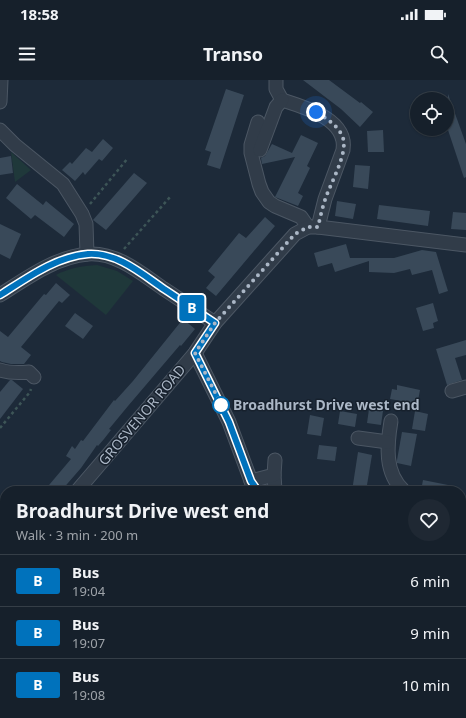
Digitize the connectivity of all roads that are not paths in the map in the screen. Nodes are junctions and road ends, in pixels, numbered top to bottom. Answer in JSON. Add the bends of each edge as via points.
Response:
{"nodes":[{"id":1,"x":1,"y":80,"type":"edge"},
{"id":2,"x":276,"y":80,"type":"edge"},
{"id":3,"x":282,"y":100,"type":"junction"},
{"id":4,"x":0,"y":102,"type":"edge"},
{"id":5,"x":258,"y":122,"type":"dead end"},
{"id":6,"x":0,"y":130,"type":"edge"},
{"id":7,"x":260,"y":150,"type":"dead end"},
{"id":8,"x":313,"y":227,"type":"junction"},
{"id":9,"x":466,"y":245,"type":"edge"},
{"id":10,"x":87,"y":254,"type":"junction"},
{"id":11,"x":0,"y":295,"type":"edge"},
{"id":12,"x":215,"y":323,"type":"junction"},
{"id":13,"x":195,"y":353,"type":"junction"},
{"id":14,"x":0,"y":370,"type":"edge"},
{"id":15,"x":34,"y":377,"type":"road end"},
{"id":16,"x":466,"y":386,"type":"edge"},
{"id":17,"x":452,"y":390,"type":"dead end"},
{"id":18,"x":391,"y":421,"type":"dead end"},
{"id":19,"x":358,"y":438,"type":"dead end"},
{"id":20,"x":388,"y":442,"type":"junction"},
{"id":21,"x":275,"y":460,"type":"dead end"},
{"id":22,"x":274,"y":475,"type":"junction"},
{"id":23,"x":81,"y":486,"type":"edge"},
{"id":24,"x":255,"y":486,"type":"edge"},
{"id":25,"x":275,"y":486,"type":"edge"},
{"id":26,"x":399,"y":486,"type":"edge"}],
"edges":[{"from":1,"to":4,"type":"street"},
{"from":2,"to":3,"type":"street","via":[[276,89]]},
{"from":3,"to":7,"type":"street","via":[[276,106]]},
{"from":3,"to":8,"type":"street","via":[[316,112],[328,120],[343,138],[343,150]]},
{"from":5,"to":8,"type":"street","via":[[251,153],[262,192],[269,202],[301,217]]},
{"from":6,"to":10,"type":"street","via":[[63,184],[86,224]]},
{"from":8,"to":9,"type":"street"},
{"from":8,"to":12,"type":"street","name":"GROSVENOR ROAD","via":[[295,234]]},
{"from":10,"to":11,"type":"street","via":[[57,262]]},
{"from":10,"to":12,"type":"street","via":[[98,254],[126,264]]},
{"from":12,"to":13,"type":"street","name":"GROSVENOR ROAD"},
{"from":13,"to":23,"type":"street","name":"GROSVENOR ROAD"},
{"from":13,"to":24,"type":"street","via":[[229,422]]},
{"from":14,"to":15,"type":"street","via":[[28,372]]},
{"from":16,"to":17,"type":"street"},
{"from":18,"to":20,"type":"street"},
{"from":19,"to":20,"type":"street"},
{"from":20,"to":26,"type":"street","via":[[388,458]]},
{"from":21,"to":22,"type":"street"},
{"from":22,"to":24,"type":"street"},
{"from":22,"to":25,"type":"street"}]}
